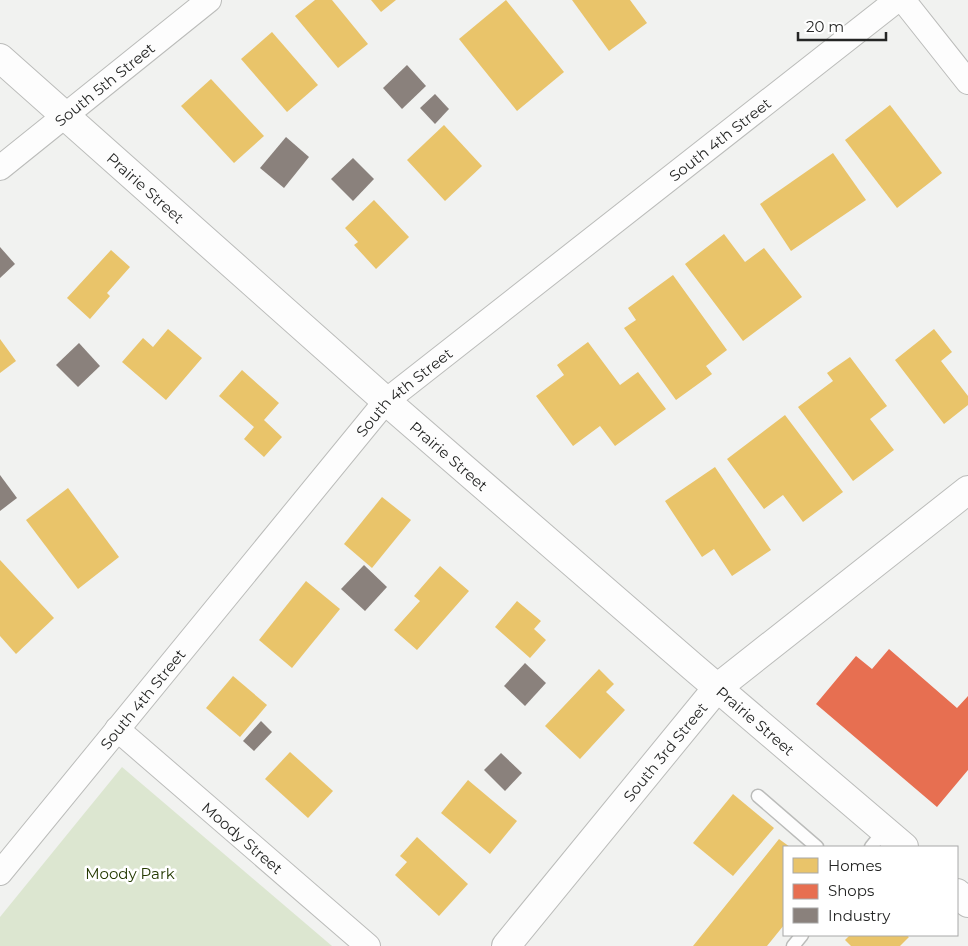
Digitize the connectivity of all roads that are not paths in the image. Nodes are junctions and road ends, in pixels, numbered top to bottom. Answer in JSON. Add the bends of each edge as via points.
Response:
{"nodes":[{"id":1,"x":209,"y":0,"type":"edge"},
{"id":2,"x":896,"y":0,"type":"edge"},
{"id":3,"x":903,"y":0,"type":"edge"},
{"id":4,"x":0,"y":58,"type":"edge"},
{"id":5,"x":968,"y":82,"type":"edge"},
{"id":6,"x":66,"y":116,"type":"junction"},
{"id":7,"x":0,"y":168,"type":"edge"},
{"id":8,"x":386,"y":401,"type":"junction"},
{"id":9,"x":968,"y":490,"type":"edge"},
{"id":10,"x":717,"y":688,"type":"junction"},
{"id":11,"x":117,"y":729,"type":"junction"},
{"id":12,"x":758,"y":796,"type":"dead end"},
{"id":13,"x":886,"y":842,"type":"edge"},
{"id":14,"x":816,"y":846,"type":"edge"},
{"id":15,"x":0,"y":873,"type":"edge"},
{"id":16,"x":958,"y":895,"type":"edge"},
{"id":17,"x":968,"y":903,"type":"edge"},
{"id":18,"x":801,"y":936,"type":"edge"},
{"id":19,"x":368,"y":946,"type":"edge"},
{"id":20,"x":506,"y":946,"type":"edge"},
{"id":21,"x":793,"y":946,"type":"edge"}],
"edges":[{"from":1,"to":6,"type":"street","name":"South 5th Street"},
{"from":2,"to":8,"type":"street","name":"South 4th Street"},
{"from":3,"to":5,"type":"street"},
{"from":4,"to":6,"type":"street","name":"Prairie Street"},
{"from":6,"to":7,"type":"street","name":"South 5th Street"},
{"from":6,"to":8,"type":"street","name":"Prairie Street"},
{"from":8,"to":10,"type":"street","name":"Prairie Street"},
{"from":8,"to":11,"type":"street","name":"South 4th Street"},
{"from":9,"to":10,"type":"street","name":"South 3rd Street"},
{"from":10,"to":13,"type":"street","name":"Prairie Street"},
{"from":10,"to":20,"type":"street","name":"South 3rd Street"},
{"from":11,"to":15,"type":"street","name":"South 4th Street"},
{"from":11,"to":19,"type":"street","name":"Moody Street"},
{"from":12,"to":14,"type":"lane"},
{"from":16,"to":17,"type":"street"},
{"from":18,"to":21,"type":"lane"}]}
